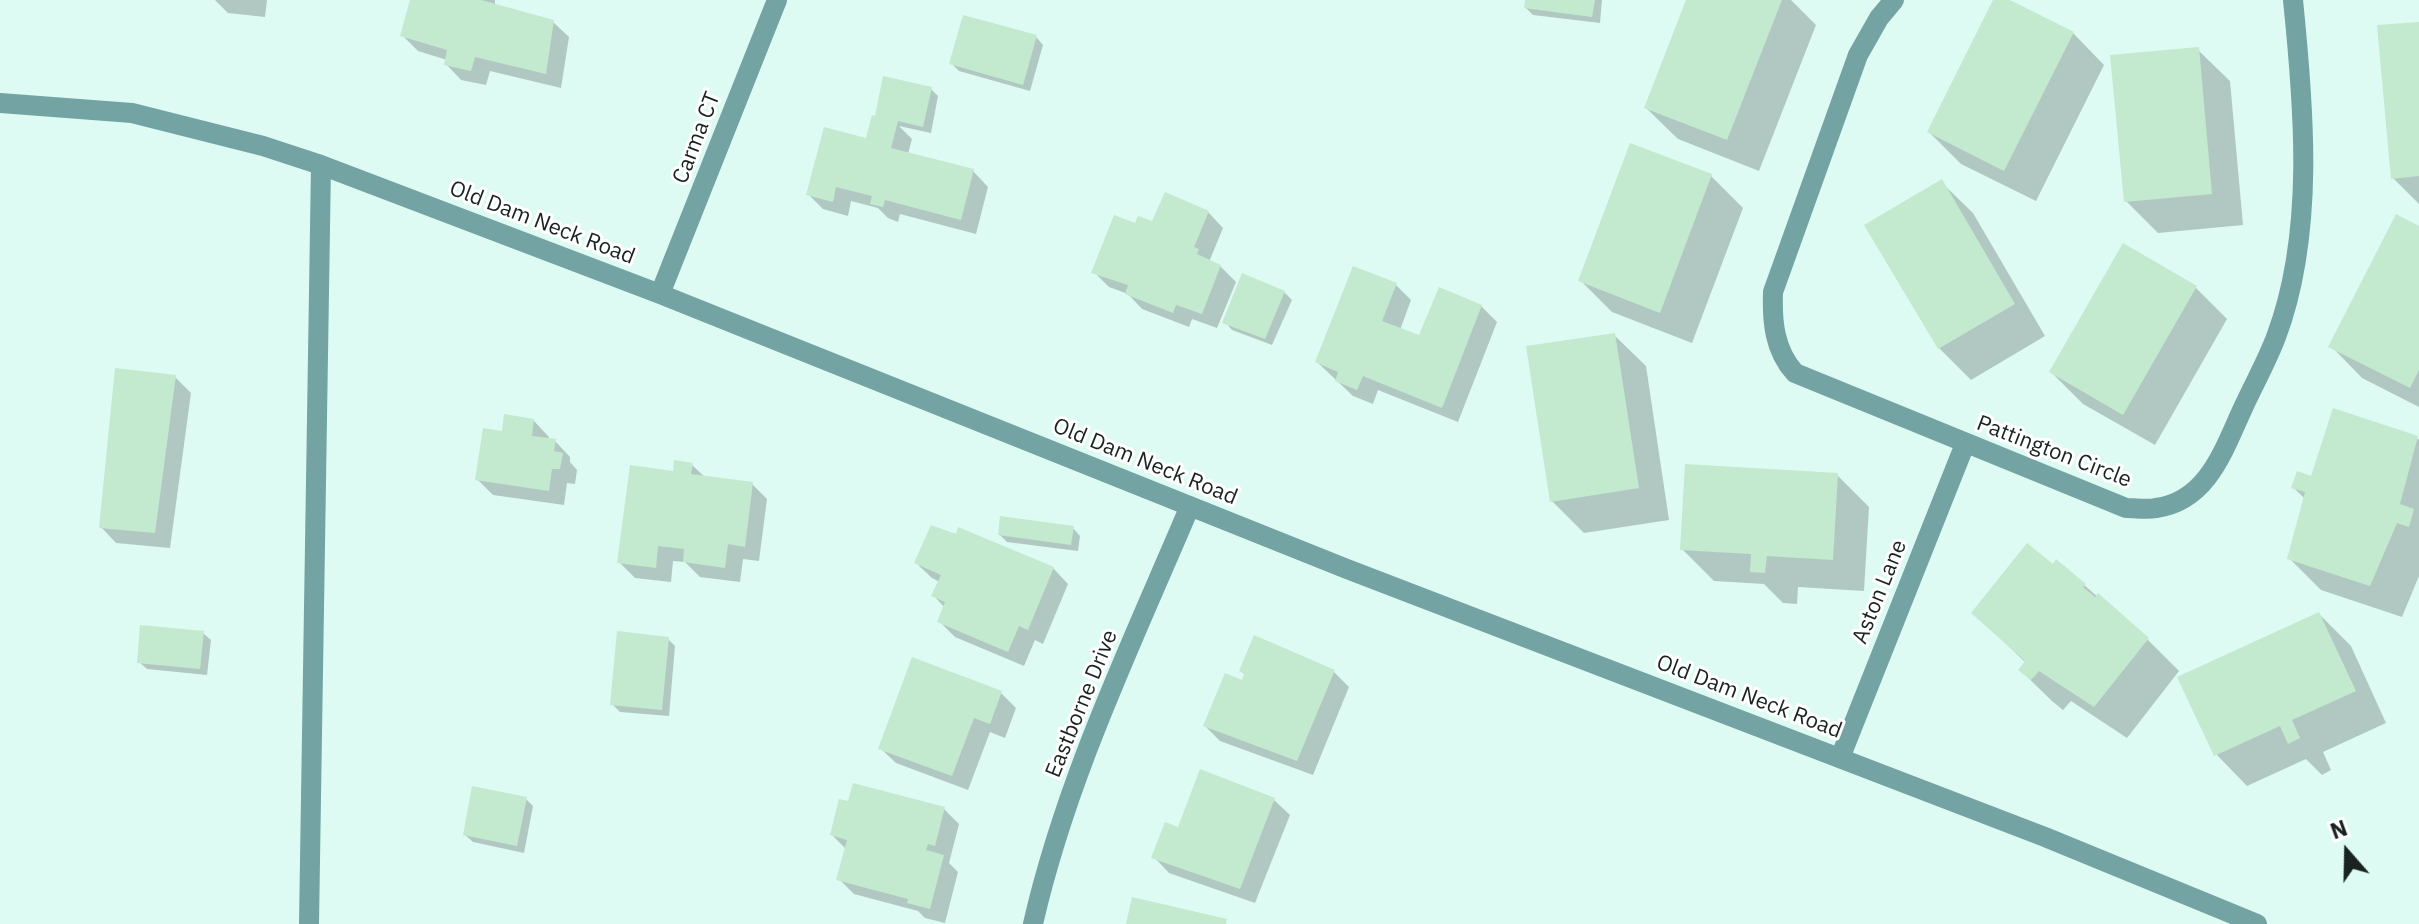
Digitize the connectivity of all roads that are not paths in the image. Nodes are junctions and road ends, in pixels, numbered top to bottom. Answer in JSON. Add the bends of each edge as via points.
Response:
{"nodes":[{"id":1,"x":777,"y":0,"type":"edge"},
{"id":2,"x":1894,"y":0,"type":"edge"},
{"id":3,"x":2293,"y":0,"type":"edge"},
{"id":4,"x":0,"y":103,"type":"edge"},
{"id":5,"x":321,"y":165,"type":"junction"},
{"id":6,"x":660,"y":294,"type":"junction"},
{"id":7,"x":1965,"y":444,"type":"junction"},
{"id":8,"x":1190,"y":506,"type":"junction"},
{"id":9,"x":1840,"y":758,"type":"junction"},
{"id":10,"x":309,"y":924,"type":"edge"},
{"id":11,"x":1033,"y":924,"type":"edge"},
{"id":12,"x":2257,"y":924,"type":"edge"}],
"edges":[{"from":1,"to":6,"type":"street","name":"Carma CT"},
{"from":2,"to":7,"type":"street","name":"Pattington Circle","via":[[1858,55],[1773,292],[1772,326],[1785,362],[1795,373]]},
{"from":3,"to":7,"type":"street","name":"Pattington Circle","via":[[2303,96],[2303,197],[2293,274],[2277,335],[2216,467],[2201,487],[2180,501],[2126,508]]},
{"from":4,"to":5,"type":"street","name":"Old Dam Neck Road","via":[[132,113]]},
{"from":5,"to":6,"type":"street","name":"Old Dam Neck Road"},
{"from":5,"to":10,"type":"street"},
{"from":6,"to":8,"type":"street","name":"Old Dam Neck Road"},
{"from":7,"to":9,"type":"street","name":"Aston Lane"},
{"from":8,"to":9,"type":"street","name":"Old Dam Neck Road"},
{"from":8,"to":11,"type":"street","name":"Eastborne Drive","via":[[1084,759]]},
{"from":9,"to":12,"type":"street","name":"Old Dam Neck Road"}]}
